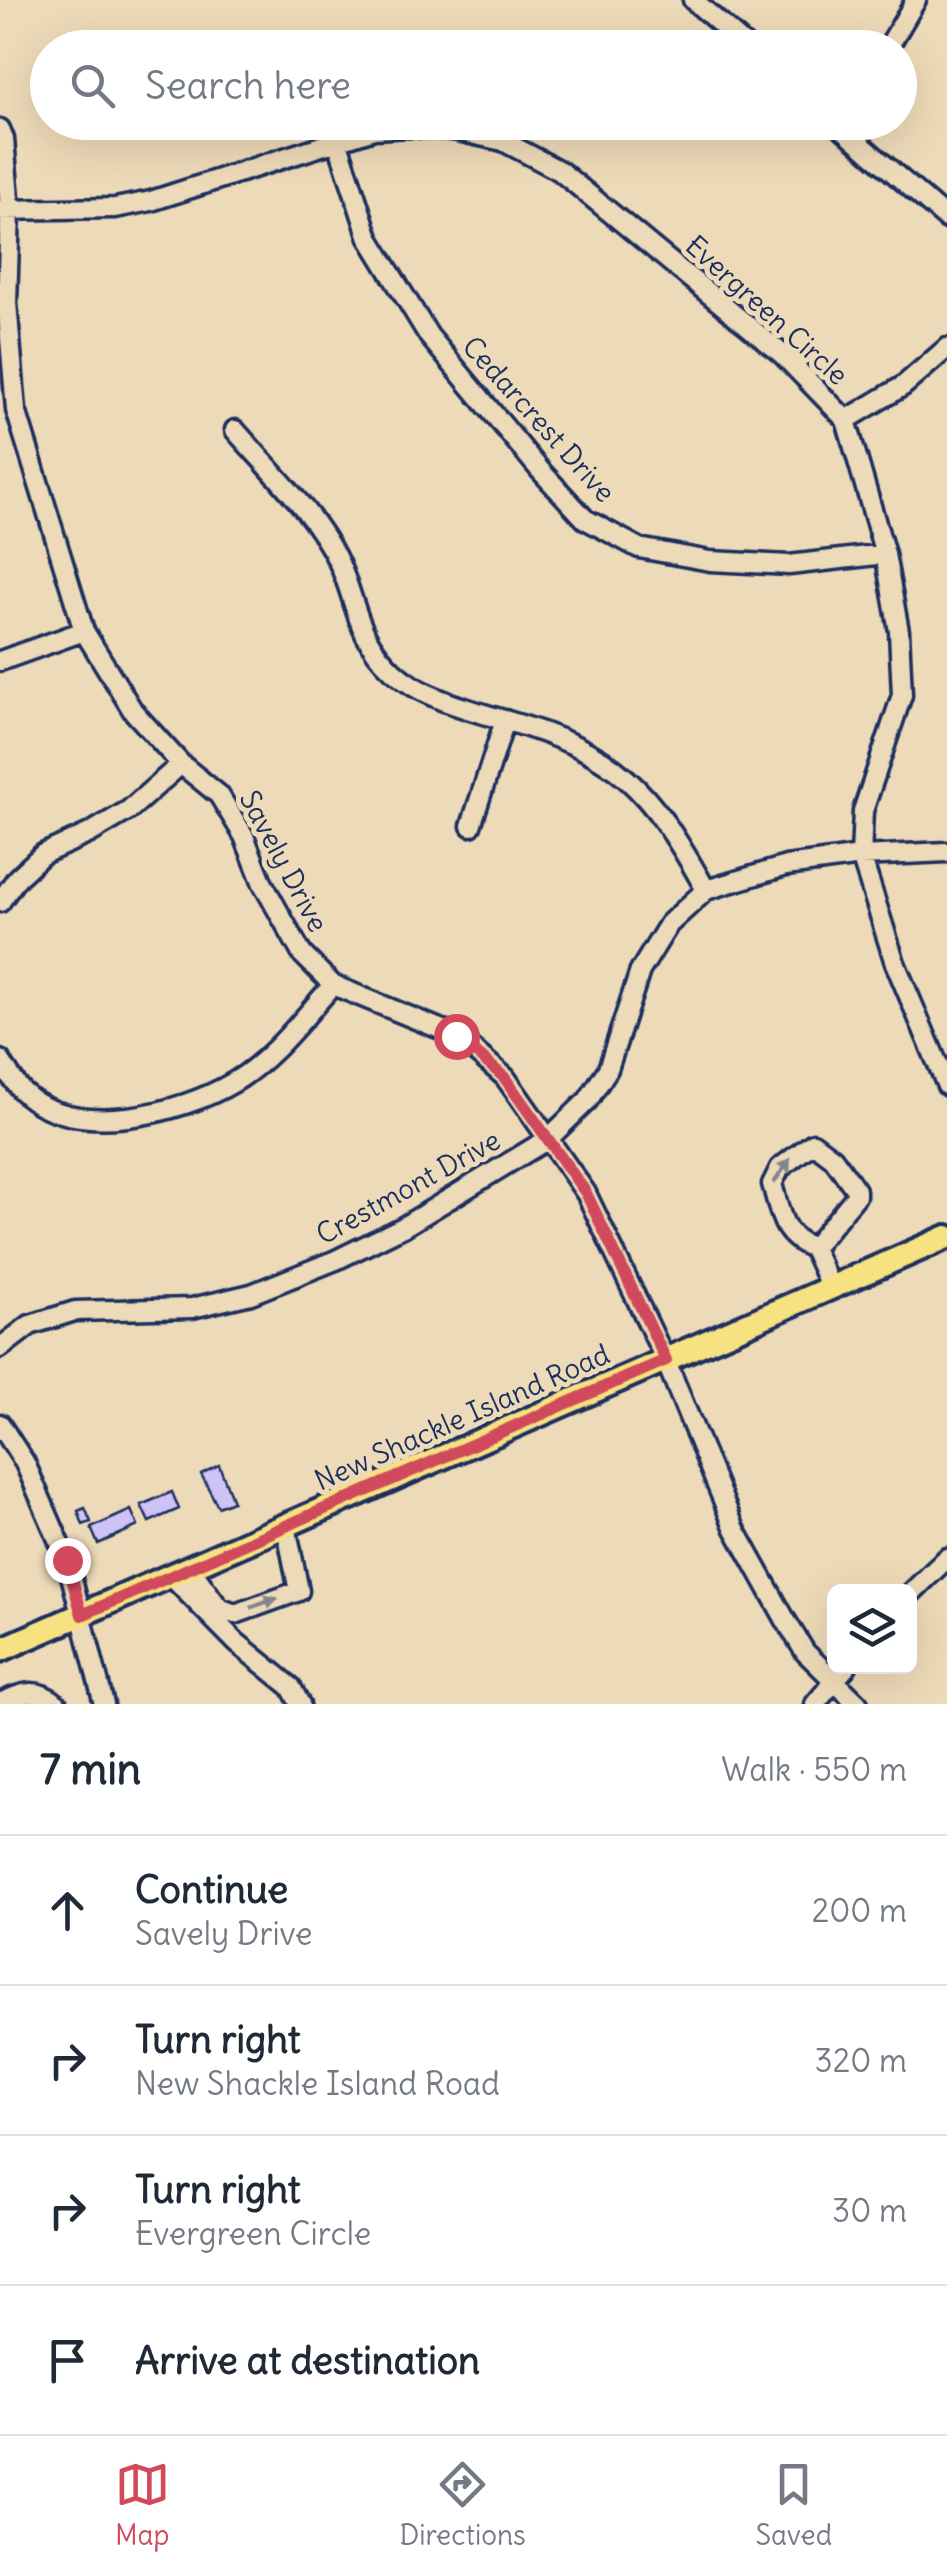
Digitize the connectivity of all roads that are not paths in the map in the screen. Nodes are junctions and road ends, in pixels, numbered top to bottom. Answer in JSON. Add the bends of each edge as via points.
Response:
{"nodes":[{"id":1,"x":693,"y":0,"type":"edge"},
{"id":2,"x":916,"y":0,"type":"edge"},
{"id":3,"x":727,"y":30,"type":"edge"},
{"id":4,"x":898,"y":30,"type":"edge"},
{"id":5,"x":0,"y":129,"type":"edge"},
{"id":6,"x":337,"y":140,"type":"joint"},
{"id":7,"x":498,"y":140,"type":"edge"},
{"id":8,"x":856,"y":140,"type":"edge"},
{"id":9,"x":5,"y":210,"type":"edge"},
{"id":10,"x":947,"y":219,"type":"edge"},
{"id":11,"x":947,"y":348,"type":"edge"},
{"id":12,"x":8,"y":413,"type":"edge"},
{"id":13,"x":846,"y":420,"type":"junction"},
{"id":14,"x":235,"y":430,"type":"dead end"},
{"id":15,"x":884,"y":554,"type":"junction"},
{"id":16,"x":84,"y":632,"type":"junction"},
{"id":17,"x":0,"y":661,"type":"edge"},
{"id":18,"x":505,"y":720,"type":"junction"},
{"id":19,"x":181,"y":764,"type":"junction"},
{"id":20,"x":470,"y":826,"type":"dead end"},
{"id":21,"x":947,"y":852,"type":"edge"},
{"id":22,"x":861,"y":856,"type":"junction"},
{"id":23,"x":706,"y":890,"type":"junction"},
{"id":24,"x":0,"y":902,"type":"edge"},
{"id":25,"x":334,"y":985,"type":"junction"},
{"id":26,"x":0,"y":1060,"type":"edge"},
{"id":27,"x":947,"y":1086,"type":"edge"},
{"id":28,"x":548,"y":1138,"type":"junction"},
{"id":29,"x":947,"y":1236,"type":"edge"},
{"id":30,"x":812,"y":1248,"type":"junction"},
{"id":31,"x":830,"y":1288,"type":"junction"},
{"id":32,"x":0,"y":1348,"type":"edge"},
{"id":33,"x":666,"y":1360,"type":"junction"},
{"id":34,"x":0,"y":1424,"type":"edge"},
{"id":35,"x":286,"y":1526,"type":"junction"},
{"id":36,"x":947,"y":1558,"type":"edge"},
{"id":37,"x":180,"y":1572,"type":"junction"},
{"id":38,"x":917,"y":1587,"type":"edge"},
{"id":39,"x":82,"y":1615,"type":"junction"},
{"id":40,"x":0,"y":1650,"type":"edge"},
{"id":41,"x":840,"y":1674,"type":"edge"},
{"id":42,"x":833,"y":1683,"type":"junction"},
{"id":43,"x":11,"y":1701,"type":"edge"},
{"id":44,"x":57,"y":1704,"type":"edge"},
{"id":45,"x":104,"y":1704,"type":"edge"},
{"id":46,"x":300,"y":1704,"type":"edge"},
{"id":47,"x":815,"y":1704,"type":"edge"},
{"id":48,"x":858,"y":1704,"type":"edge"}],
"edges":[{"from":1,"to":3,"type":"street"},
{"from":2,"to":4,"type":"street"},
{"from":5,"to":9,"type":"street","name":"Savely Drive"},
{"from":6,"to":9,"type":"street","name":"Evergreen Circle","via":[[133,204]]},
{"from":6,"to":15,"type":"street","name":"Cedarcrest Drive","via":[[369,238],[429,336],[585,519],[639,548],[710,561],[788,565]]},
{"from":7,"to":13,"type":"street","name":"Evergreen Circle","via":[[560,171],[782,354]]},
{"from":8,"to":10,"type":"street"},
{"from":9,"to":12,"type":"street","name":"Savely Drive"},
{"from":11,"to":13,"type":"street"},
{"from":12,"to":16,"type":"street","name":"Savely Drive"},
{"from":13,"to":15,"type":"street","name":"Evergreen Circle"},
{"from":14,"to":18,"type":"street","via":[[329,548],[369,642],[395,673],[443,700]]},
{"from":15,"to":22,"type":"street","name":"Evergreen Circle","via":[[900,632],[902,696],[862,811]]},
{"from":16,"to":17,"type":"street"},
{"from":16,"to":19,"type":"street","name":"Savely Drive","via":[[133,712]]},
{"from":18,"to":20,"type":"street"},
{"from":18,"to":23,"type":"street","via":[[583,746],[620,769],[682,847]]},
{"from":19,"to":24,"type":"street","via":[[129,810],[43,854]]},
{"from":19,"to":25,"type":"street","name":"Savely Drive","via":[[218,795],[292,938]]},
{"from":21,"to":22,"type":"street","name":"Crestmont Drive"},
{"from":22,"to":23,"type":"street","name":"Crestmont Drive","via":[[786,866]]},
{"from":22,"to":27,"type":"street","name":"Evergreen Circle","via":[[895,963]]},
{"from":23,"to":28,"type":"street","name":"Crestmont Drive","via":[[669,924],[640,972],[608,1069],[588,1100]]},
{"from":25,"to":26,"type":"street","via":[[234,1082],[141,1114],[96,1120],[56,1112],[24,1093]]},
{"from":25,"to":28,"type":"street","name":"Savely Drive","via":[[456,1036],[504,1077]]},
{"from":28,"to":32,"type":"street","name":"Crestmont Drive","via":[[403,1227],[268,1287],[192,1308],[75,1311],[30,1324]]},
{"from":28,"to":33,"type":"street","name":"Savely Drive","via":[[586,1193]]},
{"from":29,"to":31,"type":"main road","name":"New Shackle Island Road"},
{"from":30,"to":30,"type":"street","one_way":true,"via":[[795,1242],[772,1184],[780,1168],[813,1143],[832,1158],[856,1196]]},
{"from":30,"to":31,"type":"street"},
{"from":31,"to":33,"type":"main road","name":"New Shackle Island Road"},
{"from":33,"to":35,"type":"main road","name":"New Shackle Island Road"},
{"from":33,"to":42,"type":"street","name":"Savely Drive","via":[[735,1530],[805,1652]]},
{"from":34,"to":39,"type":"street","via":[[25,1463],[67,1560]]},
{"from":35,"to":37,"type":"main road","name":"New Shackle Island Road"},
{"from":37,"to":35,"type":"street","one_way":true,"via":[[234,1614],[299,1591]]},
{"from":36,"to":38,"type":"street"},
{"from":37,"to":39,"type":"main road","name":"New Shackle Island Road"},
{"from":37,"to":46,"type":"street","via":[[236,1642],[291,1686]]},
{"from":39,"to":40,"type":"main road","name":"New Shackle Island Road"},
{"from":39,"to":45,"type":"street"},
{"from":41,"to":42,"type":"street"},
{"from":42,"to":47,"type":"street"},
{"from":42,"to":48,"type":"street","name":"Savely Drive"},
{"from":43,"to":44,"type":"street","via":[[38,1692]]}]}
